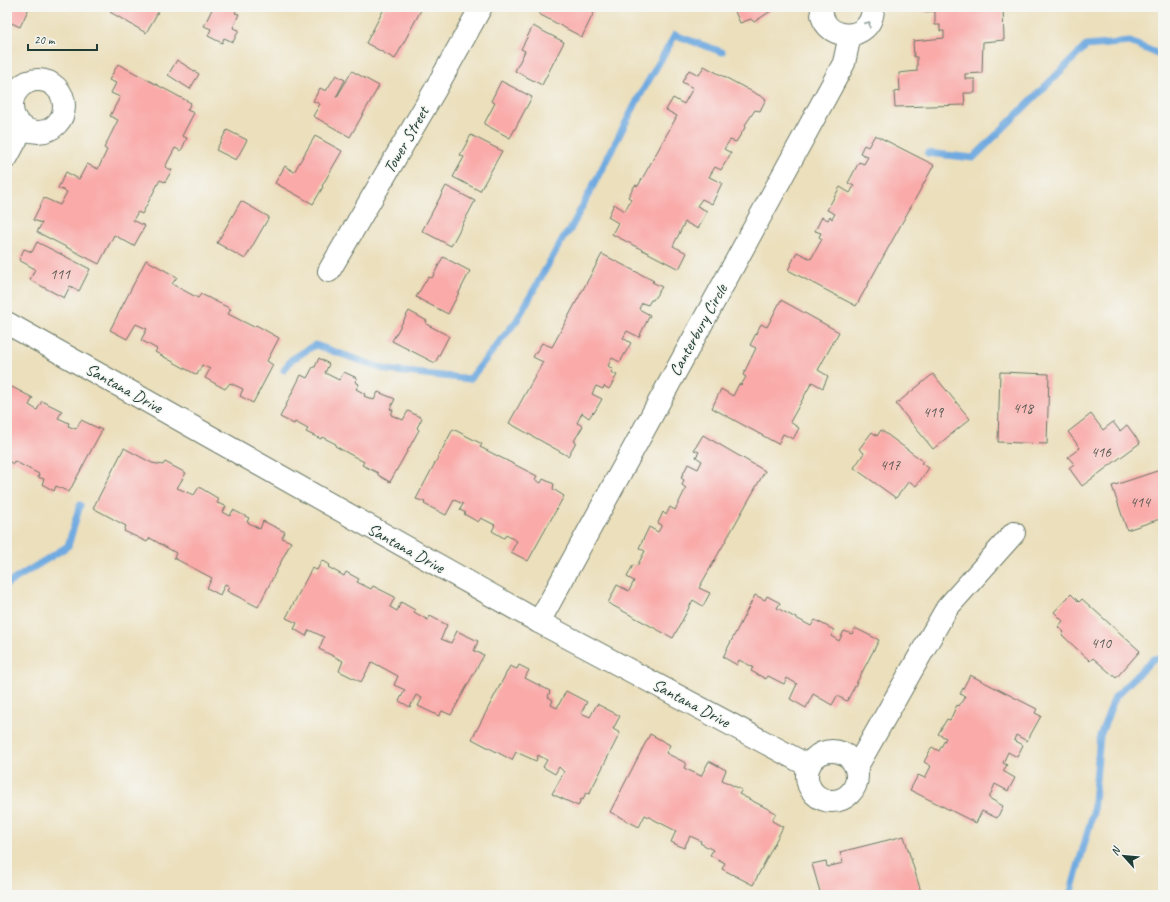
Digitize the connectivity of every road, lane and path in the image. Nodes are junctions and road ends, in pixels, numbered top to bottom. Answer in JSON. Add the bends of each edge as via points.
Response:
{"nodes":[{"id":1,"x":481,"y":7,"type":"edge"},
{"id":2,"x":822,"y":7,"type":"edge"},
{"id":3,"x":873,"y":7,"type":"edge"},
{"id":4,"x":850,"y":35,"type":"junction"},
{"id":5,"x":23,"y":127,"type":"dead end"},
{"id":6,"x":7,"y":157,"type":"edge"},
{"id":7,"x":329,"y":271,"type":"dead end"},
{"id":8,"x":7,"y":323,"type":"edge"},
{"id":9,"x":1014,"y":533,"type":"dead end"},
{"id":10,"x":539,"y":622,"type":"junction"},
{"id":11,"x":809,"y":766,"type":"junction"},
{"id":12,"x":856,"y":768,"type":"junction"}],
"edges":[{"from":1,"to":7,"type":"street","name":"Tower Street"},
{"from":2,"to":4,"type":"street","via":[[823,18],[828,26],[841,35]]},
{"from":4,"to":3,"type":"street","one_way":true,"via":[[866,28],[871,21]]},
{"from":4,"to":10,"type":"street","name":"Canterbury Circle","via":[[844,64]]},
{"from":5,"to":6,"type":"street"},
{"from":8,"to":10,"type":"street","name":"Santana Drive"},
{"from":9,"to":12,"type":"street","via":[[947,608]]},
{"from":10,"to":11,"type":"street","name":"Santana Drive"},
{"from":11,"to":12,"type":"street","via":[[814,759],[829,751],[846,755]]},
{"from":11,"to":12,"type":"street","via":[[807,774],[811,790],[816,796],[832,802],[840,801],[853,791],[857,784]]}]}
